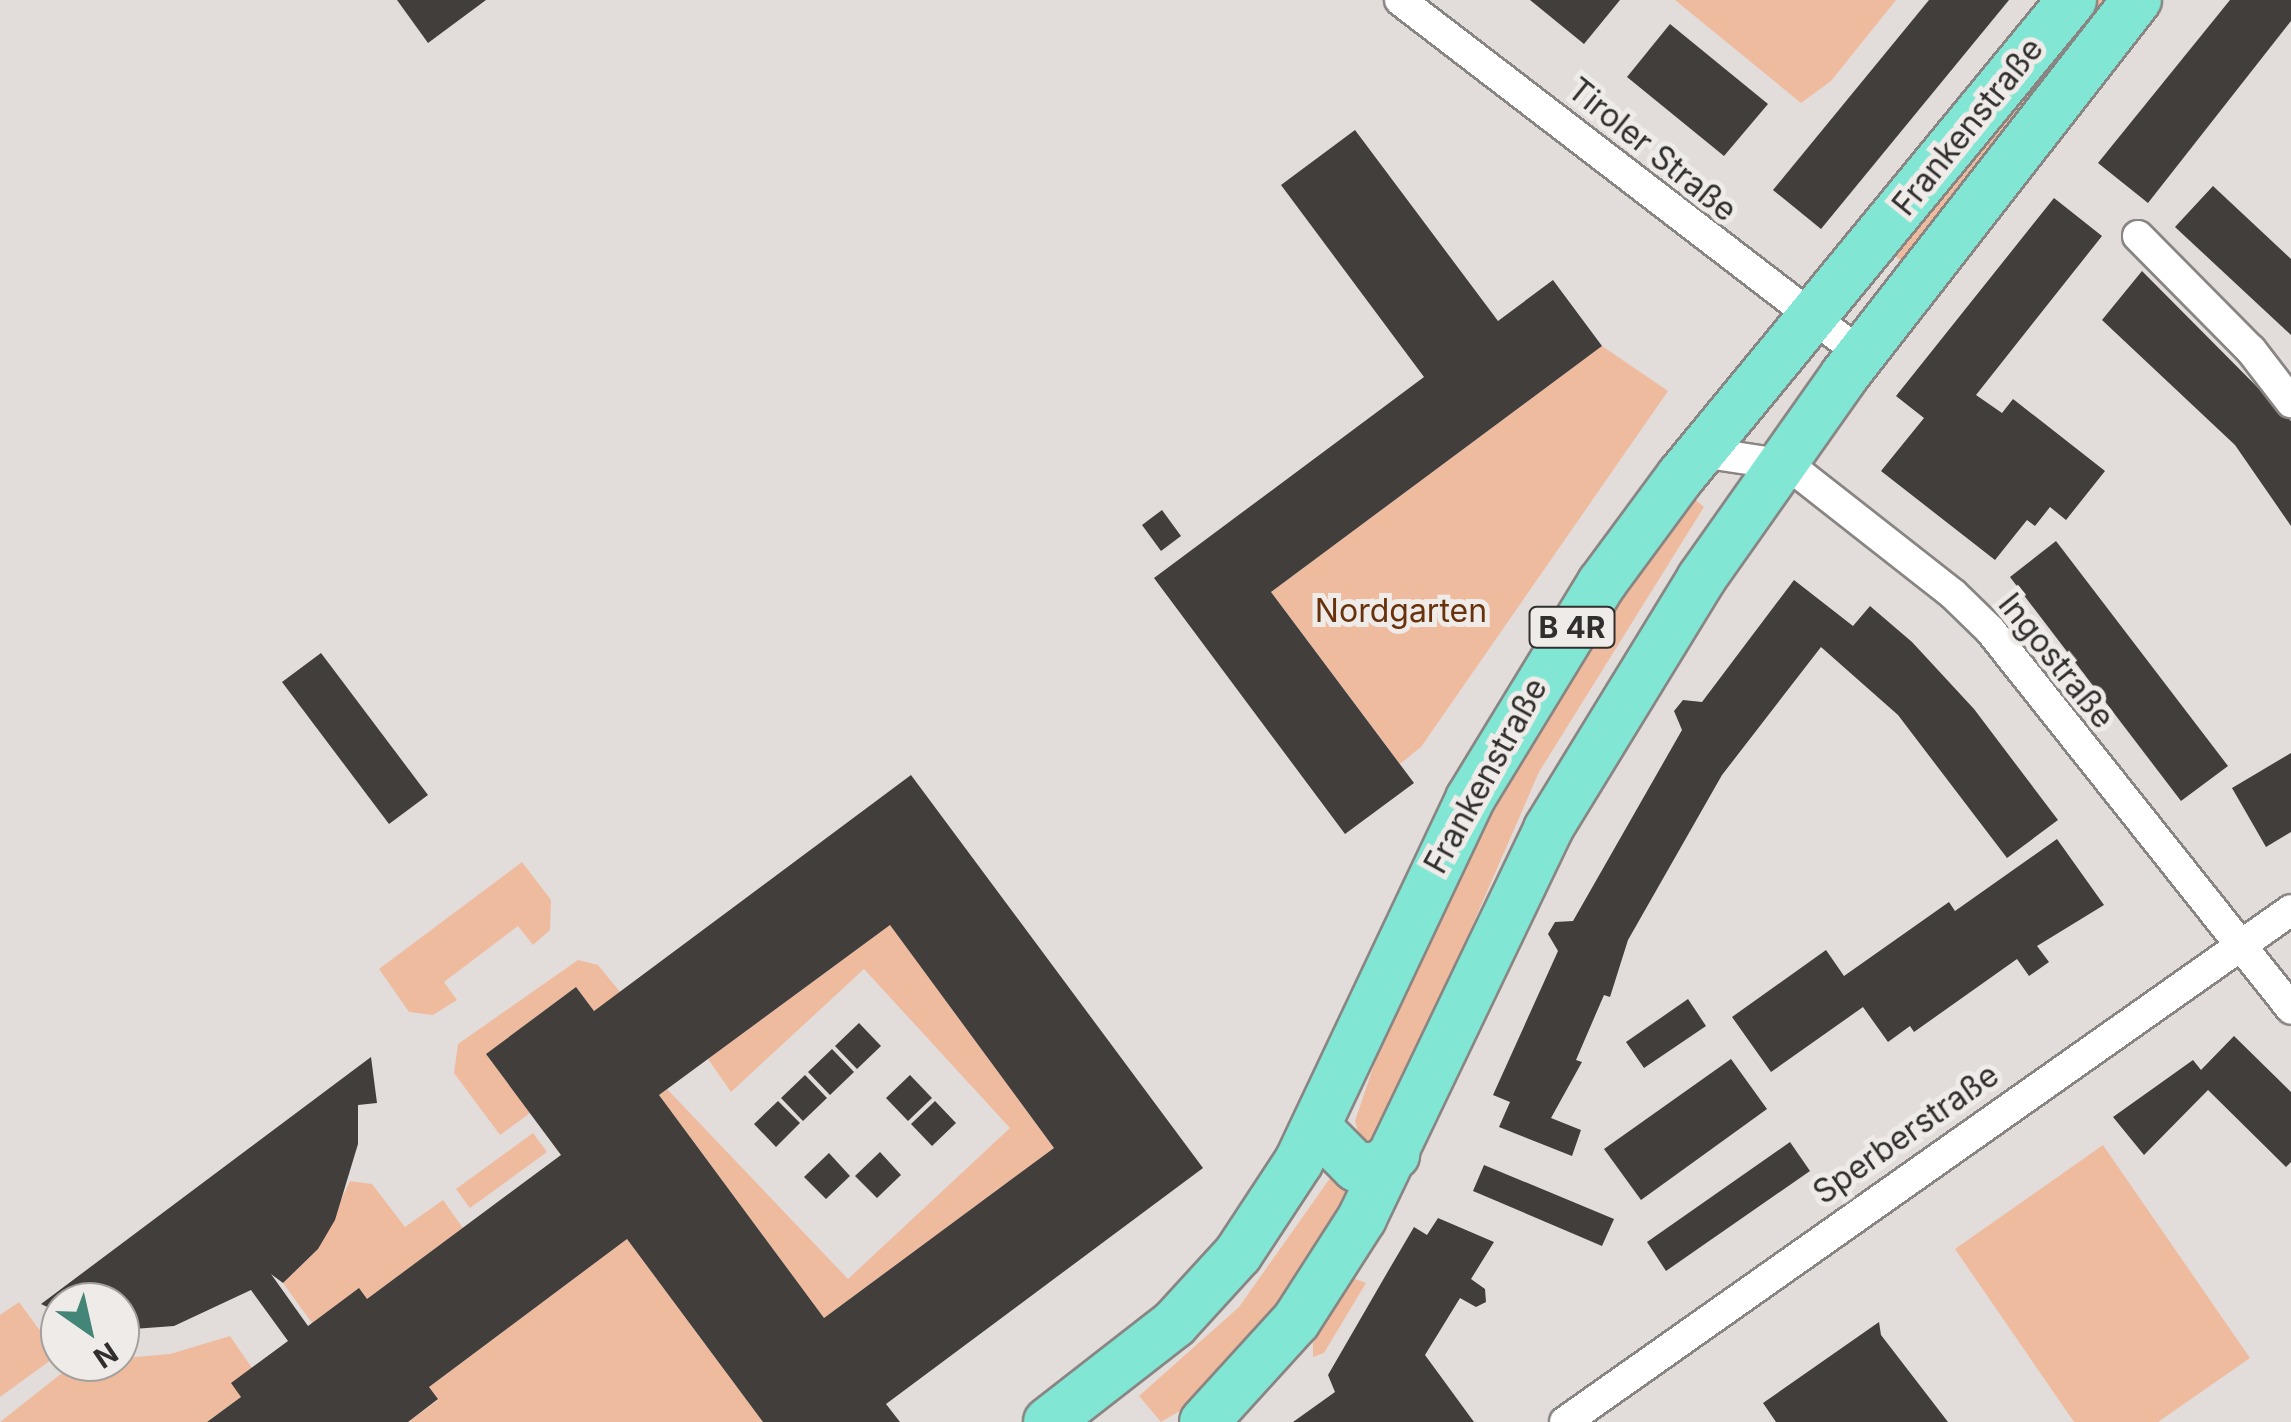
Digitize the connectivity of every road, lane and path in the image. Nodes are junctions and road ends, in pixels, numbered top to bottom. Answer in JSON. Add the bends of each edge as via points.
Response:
{"nodes":[{"id":1,"x":1400,"y":0,"type":"edge"},
{"id":2,"x":2072,"y":0,"type":"edge"},
{"id":3,"x":2137,"y":0,"type":"edge"},
{"id":4,"x":2138,"y":236,"type":"dead end"},
{"id":5,"x":1812,"y":318,"type":"junction"},
{"id":6,"x":1862,"y":354,"type":"junction"},
{"id":7,"x":2291,"y":402,"type":"edge"},
{"id":8,"x":1700,"y":452,"type":"junction"},
{"id":9,"x":1780,"y":464,"type":"junction"},
{"id":10,"x":2291,"y":910,"type":"edge"},
{"id":11,"x":2239,"y":942,"type":"junction"},
{"id":12,"x":2291,"y":1009,"type":"edge"},
{"id":13,"x":1316,"y":1127,"type":"junction"},
{"id":14,"x":1395,"y":1155,"type":"junction"},
{"id":15,"x":1048,"y":1422,"type":"edge"},
{"id":16,"x":1204,"y":1422,"type":"edge"},
{"id":17,"x":1565,"y":1422,"type":"edge"}],
"edges":[{"from":1,"to":5,"type":"street","name":"Tiroler Straße"},
{"from":2,"to":5,"type":"main road","name":"Frankenstraße","number":"B 4R"},
{"from":3,"to":6,"type":"main road","name":"Frankenstraße","number":"B 4R"},
{"from":4,"to":7,"type":"street","via":[[2251,350]]},
{"from":5,"to":6,"type":"street","name":"Tiroler Straße"},
{"from":5,"to":8,"type":"main road","name":"Frankenstraße","number":"B 4R"},
{"from":6,"to":9,"type":"main road","name":"Frankenstraße","number":"B 4R"},
{"from":8,"to":9,"type":"street"},
{"from":8,"to":13,"type":"main road","name":"Frankenstraße","number":"B 4R","via":[[1602,582],[1492,758],[1419,896]]},
{"from":9,"to":11,"type":"street","name":"Ingostraße","via":[[1896,544],[1990,630]]},
{"from":9,"to":14,"type":"main road","name":"Frankenstraße","number":"B 4R","via":[[1572,786],[1485,953]]},
{"from":10,"to":11,"type":"street","name":"Sperberstraße"},
{"from":11,"to":12,"type":"street","name":"Ingostraße"},
{"from":11,"to":17,"type":"street","name":"Sperberstraße"},
{"from":13,"to":14,"type":"main road","via":[[1356,1167],[1377,1166]]},
{"from":13,"to":15,"type":"main road","name":"Frankenstraße","number":"B 4R","via":[[1261,1222],[1198,1302]]},
{"from":14,"to":16,"type":"main road","name":"Frankenstraße","number":"B 4R","via":[[1304,1308]]}]}
